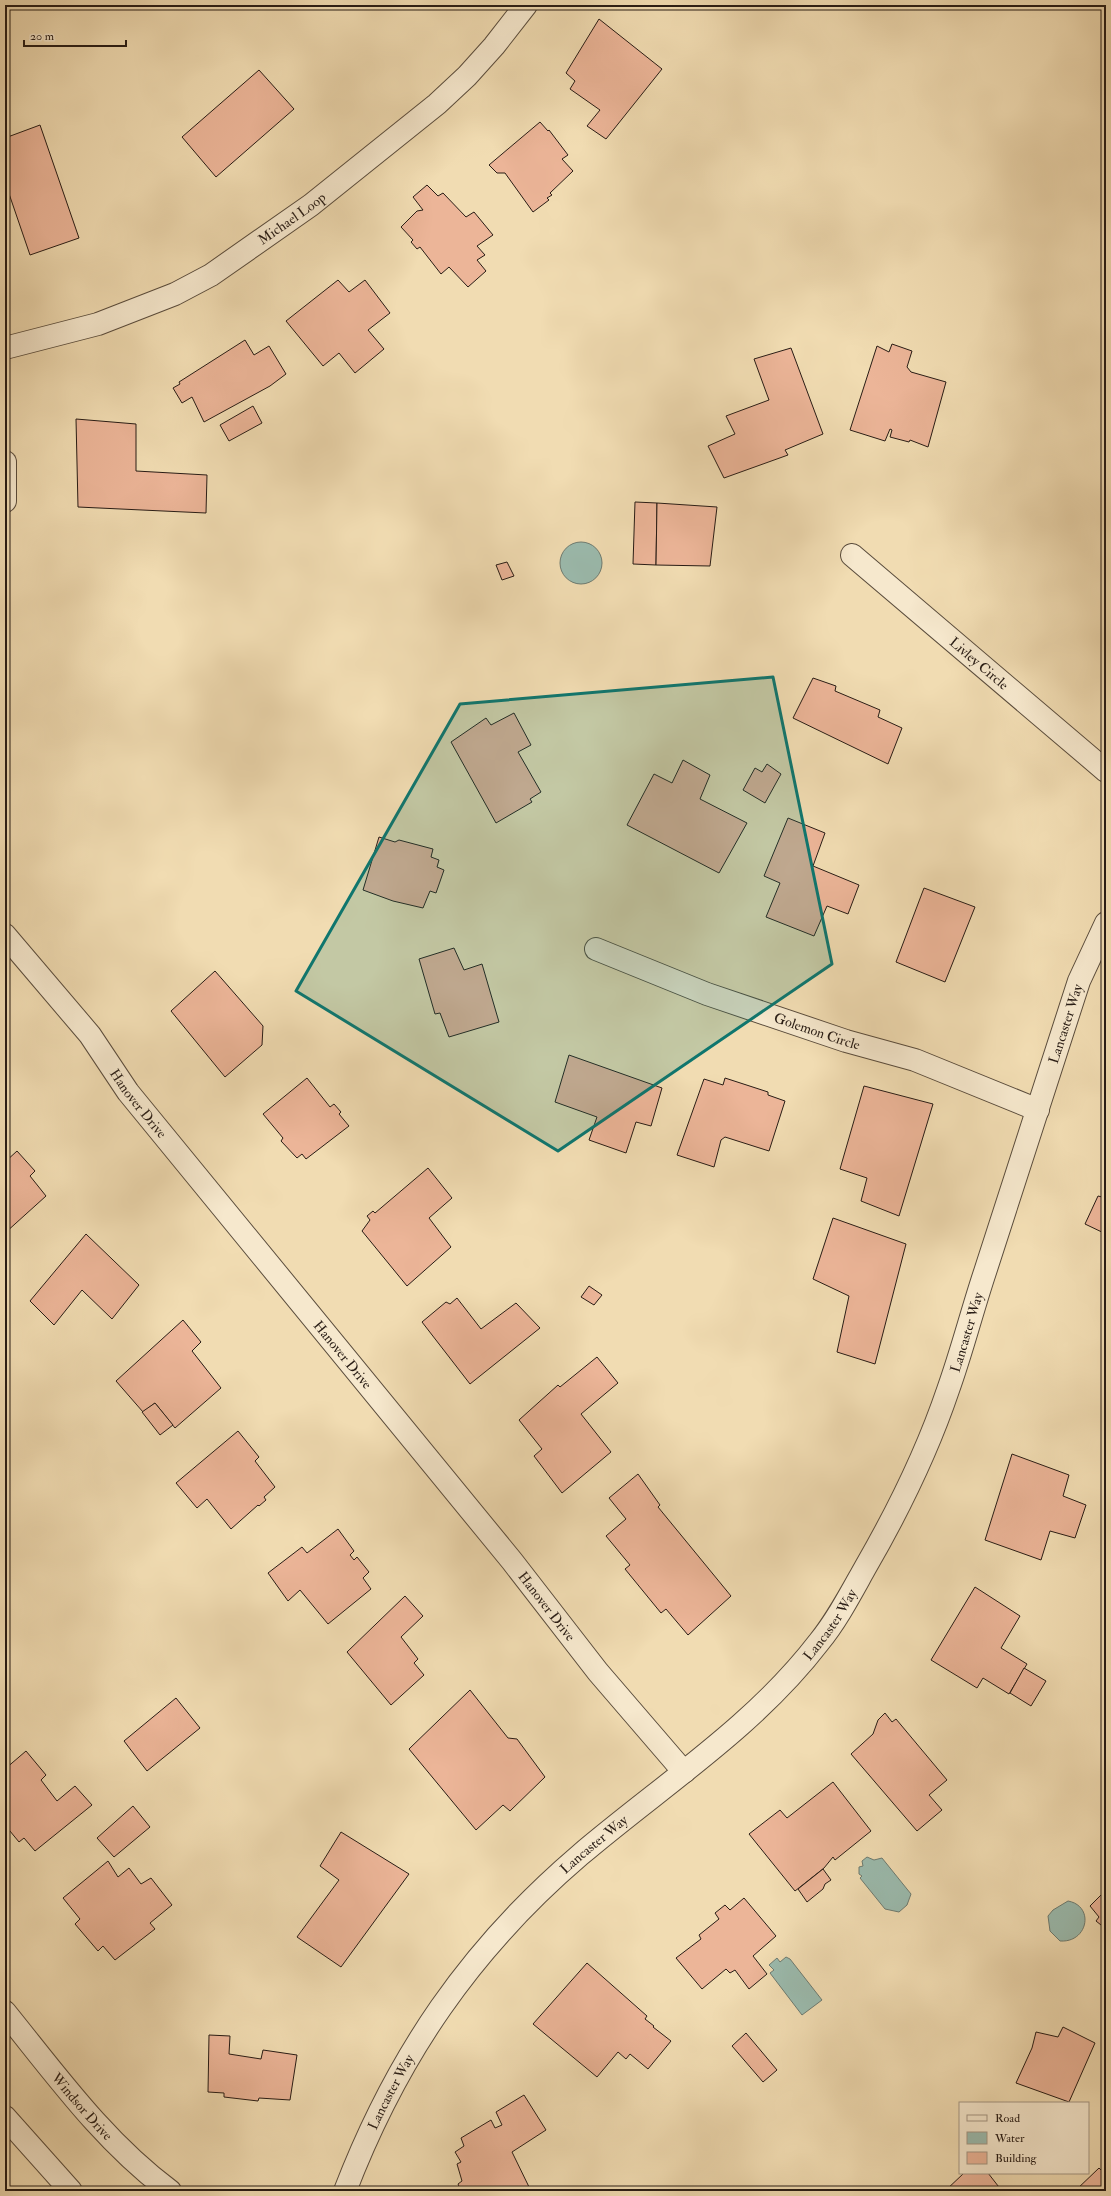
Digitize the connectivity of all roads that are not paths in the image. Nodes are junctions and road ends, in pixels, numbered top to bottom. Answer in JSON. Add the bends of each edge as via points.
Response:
{"nodes":[{"id":1,"x":526,"y":5,"type":"edge"},
{"id":2,"x":5,"y":348,"type":"edge"},
{"id":3,"x":5,"y":462,"type":"edge"},
{"id":4,"x":5,"y":501,"type":"edge"},
{"id":5,"x":852,"y":555,"type":"dead end"},
{"id":6,"x":1106,"y":771,"type":"edge"},
{"id":7,"x":1106,"y":923,"type":"edge"},
{"id":8,"x":5,"y":935,"type":"edge"},
{"id":9,"x":596,"y":949,"type":"dead end"},
{"id":10,"x":1038,"y":1110,"type":"junction"},
{"id":11,"x":684,"y":1772,"type":"junction"},
{"id":12,"x":5,"y":2012,"type":"edge"},
{"id":13,"x":5,"y":2117,"type":"edge"},
{"id":14,"x":71,"y":2191,"type":"edge"},
{"id":15,"x":170,"y":2191,"type":"edge"},
{"id":16,"x":345,"y":2191,"type":"edge"}],
"edges":[{"from":1,"to":2,"type":"street","name":"Michael Loop","via":[[494,46],[437,104],[311,205],[211,275],[175,294],[98,324]]},
{"from":3,"to":4,"type":"street"},
{"from":5,"to":6,"type":"street","name":"Livley Circle"},
{"from":7,"to":10,"type":"street","name":"Lancaster Way","via":[[1079,981]]},
{"from":8,"to":11,"type":"street","name":"Hanover Drive","via":[[90,1035],[128,1092],[512,1561],[598,1672]]},
{"from":9,"to":10,"type":"street","name":"Golemon Circle","via":[[706,994],[846,1041],[915,1060]]},
{"from":10,"to":11,"type":"street","name":"Lancaster Way","via":[[948,1391],[900,1506],[820,1642],[768,1699]]},
{"from":11,"to":16,"type":"street","name":"Lancaster Way","via":[[536,1894],[468,1968],[402,2068],[364,2142]]},
{"from":12,"to":15,"type":"street","name":"Windsor Drive","via":[[97,2125],[145,2173]]},
{"from":13,"to":14,"type":"street"}]}
